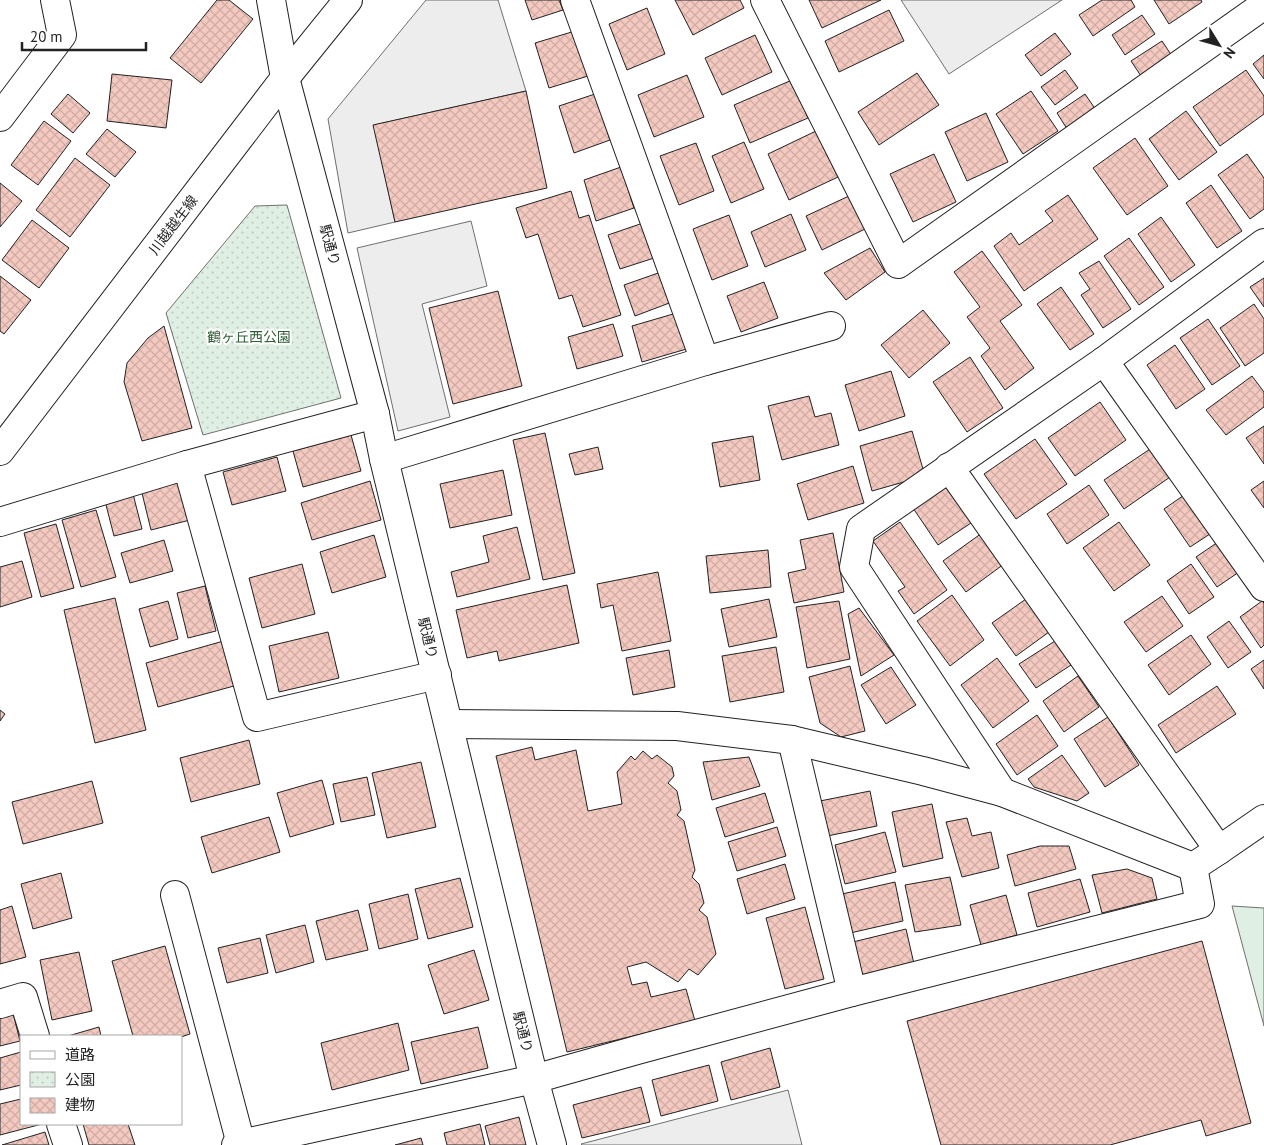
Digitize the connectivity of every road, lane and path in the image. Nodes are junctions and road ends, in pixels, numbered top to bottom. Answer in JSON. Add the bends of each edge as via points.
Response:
{"nodes":[{"id":1,"x":55,"y":0,"type":"edge"},
{"id":2,"x":271,"y":0,"type":"edge"},
{"id":3,"x":348,"y":0,"type":"edge"},
{"id":4,"x":575,"y":0,"type":"edge"},
{"id":5,"x":765,"y":0,"type":"edge"},
{"id":6,"x":1264,"y":5,"type":"edge"},
{"id":7,"x":285,"y":78,"type":"junction"},
{"id":8,"x":0,"y":117,"type":"edge"},
{"id":9,"x":1264,"y":243,"type":"edge"},
{"id":10,"x":830,"y":326,"type":"dead end"},
{"id":11,"x":705,"y":361,"type":"junction"},
{"id":12,"x":1104,"y":361,"type":"junction"},
{"id":13,"x":375,"y":414,"type":"junction"},
{"id":14,"x":0,"y":451,"type":"edge"},
{"id":15,"x":384,"y":459,"type":"junction"},
{"id":16,"x":187,"y":465,"type":"junction"},
{"id":17,"x":949,"y":467,"type":"junction"},
{"id":18,"x":0,"y":522,"type":"edge"},
{"id":19,"x":1264,"y":588,"type":"edge"},
{"id":20,"x":437,"y":675,"type":"junction"},
{"id":21,"x":449,"y":724,"type":"junction"},
{"id":22,"x":792,"y":740,"type":"junction"},
{"id":23,"x":1002,"y":792,"type":"junction"},
{"id":24,"x":1264,"y":818,"type":"edge"},
{"id":25,"x":1219,"y":850,"type":"junction"},
{"id":26,"x":1193,"y":867,"type":"junction"},
{"id":27,"x":175,"y":895,"type":"dead end"},
{"id":28,"x":852,"y":992,"type":"junction"},
{"id":29,"x":0,"y":1004,"type":"edge"},
{"id":30,"x":35,"y":1035,"type":"edge"},
{"id":31,"x":534,"y":1079,"type":"junction"},
{"id":32,"x":61,"y":1125,"type":"edge"},
{"id":33,"x":239,"y":1144,"type":"edge"},
{"id":34,"x":68,"y":1145,"type":"edge"},
{"id":35,"x":552,"y":1145,"type":"edge"}],
"edges":[{"from":1,"to":8,"type":"street","via":[[62,35]]},
{"from":2,"to":7,"type":"street","name":"駅通り"},
{"from":3,"to":7,"type":"street","name":"川越越生線"},
{"from":4,"to":11,"type":"street"},
{"from":5,"to":6,"type":"street","via":[[898,264]]},
{"from":7,"to":13,"type":"street","name":"駅通り"},
{"from":7,"to":14,"type":"street","name":"川越越生線"},
{"from":9,"to":12,"type":"street"},
{"from":10,"to":11,"type":"street"},
{"from":11,"to":15,"type":"street"},
{"from":12,"to":17,"type":"street"},
{"from":12,"to":19,"type":"street"},
{"from":13,"to":15,"type":"street","name":"駅通り"},
{"from":13,"to":16,"type":"street"},
{"from":15,"to":20,"type":"street","name":"駅通り"},
{"from":16,"to":18,"type":"street"},
{"from":16,"to":20,"type":"street","via":[[257,717]]},
{"from":17,"to":23,"type":"street","via":[[861,529],[854,567]]},
{"from":17,"to":25,"type":"street"},
{"from":20,"to":21,"type":"street","name":"駅通り"},
{"from":21,"to":22,"type":"street","via":[[677,726]]},
{"from":21,"to":31,"type":"street","name":"駅通り"},
{"from":22,"to":23,"type":"street"},
{"from":22,"to":28,"type":"street"},
{"from":23,"to":26,"type":"street"},
{"from":24,"to":25,"type":"street"},
{"from":25,"to":26,"type":"street"},
{"from":26,"to":28,"type":"street","via":[[1200,904]]},
{"from":27,"to":33,"type":"street"},
{"from":28,"to":31,"type":"street"},
{"from":29,"to":30,"type":"street","via":[[24,997]]},
{"from":31,"to":33,"type":"street"},
{"from":31,"to":35,"type":"street","name":"駅通り"},
{"from":32,"to":34,"type":"street"}]}
